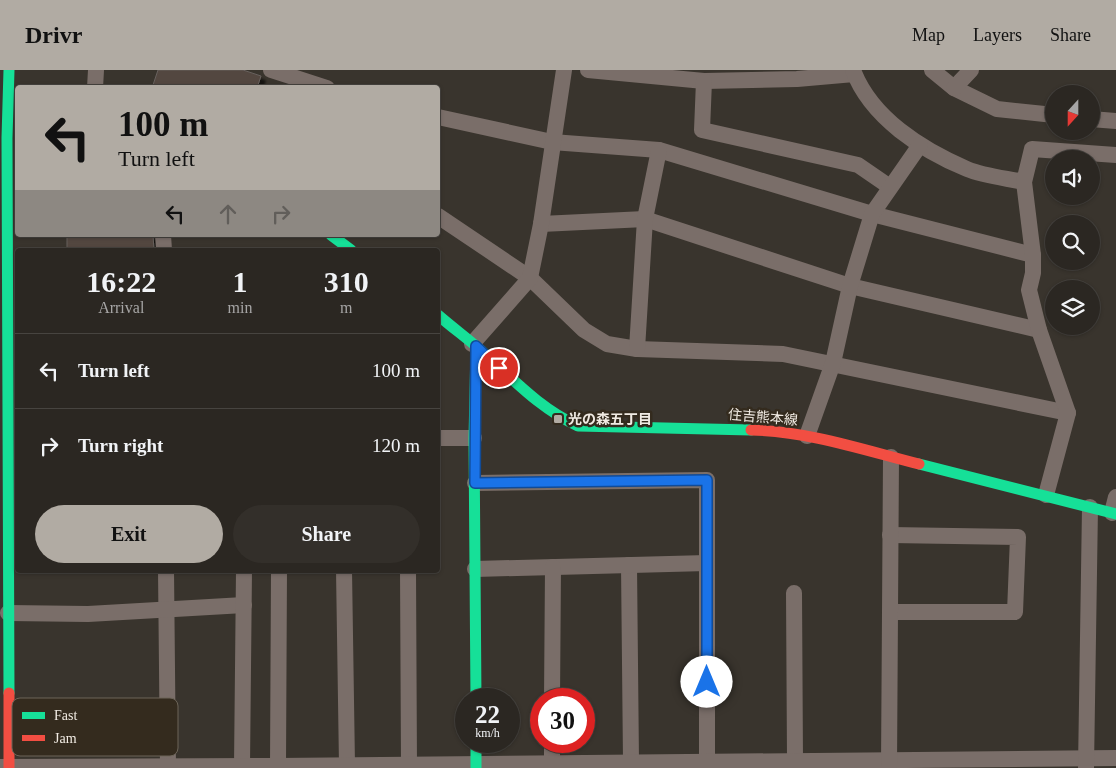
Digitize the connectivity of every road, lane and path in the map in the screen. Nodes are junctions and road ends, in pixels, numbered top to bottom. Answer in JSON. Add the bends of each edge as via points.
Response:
{"nodes":[{"id":1,"x":9,"y":70,"type":"edge"},
{"id":2,"x":96,"y":70,"type":"edge"},
{"id":3,"x":271,"y":70,"type":"edge"},
{"id":4,"x":564,"y":70,"type":"edge"},
{"id":5,"x":588,"y":70,"type":"edge"},
{"id":6,"x":932,"y":70,"type":"edge"},
{"id":7,"x":971,"y":70,"type":"edge"},
{"id":8,"x":853,"y":72,"type":"edge"},
{"id":9,"x":704,"y":81,"type":"junction"},
{"id":10,"x":316,"y":82,"type":"edge"},
{"id":11,"x":95,"y":85,"type":"edge"},
{"id":12,"x":954,"y":88,"type":"junction"},
{"id":13,"x":1045,"y":114,"type":"edge"},
{"id":14,"x":440,"y":117,"type":"edge"},
{"id":15,"x":1100,"y":120,"type":"edge"},
{"id":16,"x":1116,"y":121,"type":"edge"},
{"id":17,"x":8,"y":139,"type":"edge"},
{"id":18,"x":552,"y":142,"type":"junction"},
{"id":19,"x":920,"y":145,"type":"junction"},
{"id":20,"x":659,"y":150,"type":"junction"},
{"id":21,"x":1116,"y":155,"type":"edge"},
{"id":22,"x":1024,"y":182,"type":"junction"},
{"id":23,"x":890,"y":187,"type":"junction"},
{"id":24,"x":872,"y":214,"type":"junction"},
{"id":25,"x":440,"y":217,"type":"edge"},
{"id":26,"x":645,"y":219,"type":"junction"},
{"id":27,"x":541,"y":224,"type":"junction"},
{"id":28,"x":334,"y":237,"type":"edge"},
{"id":29,"x":348,"y":248,"type":"edge"},
{"id":30,"x":1033,"y":255,"type":"junction"},
{"id":31,"x":530,"y":278,"type":"junction"},
{"id":32,"x":850,"y":286,"type":"junction"},
{"id":33,"x":440,"y":317,"type":"edge"},
{"id":34,"x":1039,"y":330,"type":"junction"},
{"id":35,"x":474,"y":345,"type":"junction"},
{"id":36,"x":637,"y":349,"type":"junction"},
{"id":37,"x":833,"y":363,"type":"junction"},
{"id":38,"x":1068,"y":413,"type":"junction"},
{"id":39,"x":8,"y":436,"type":"edge"},
{"id":40,"x":806,"y":436,"type":"junction"},
{"id":41,"x":440,"y":438,"type":"edge"},
{"id":42,"x":474,"y":438,"type":"junction"},
{"id":43,"x":891,"y":457,"type":"junction"},
{"id":44,"x":475,"y":483,"type":"junction"},
{"id":45,"x":1046,"y":495,"type":"junction"},
{"id":46,"x":1090,"y":507,"type":"junction"},
{"id":47,"x":1115,"y":508,"type":"edge"},
{"id":48,"x":890,"y":535,"type":"junction"},
{"id":49,"x":707,"y":563,"type":"junction"},
{"id":50,"x":629,"y":565,"type":"junction"},
{"id":51,"x":553,"y":567,"type":"junction"},
{"id":52,"x":475,"y":569,"type":"junction"},
{"id":53,"x":166,"y":573,"type":"edge"},
{"id":54,"x":244,"y":573,"type":"edge"},
{"id":55,"x":280,"y":573,"type":"edge"},
{"id":56,"x":344,"y":573,"type":"edge"},
{"id":57,"x":408,"y":573,"type":"edge"},
{"id":58,"x":794,"y":593,"type":"dead end"},
{"id":59,"x":244,"y":605,"type":"junction"},
{"id":60,"x":167,"y":610,"type":"junction"},
{"id":61,"x":890,"y":612,"type":"junction"},
{"id":62,"x":8,"y":613,"type":"junction"},
{"id":63,"x":476,"y":688,"type":"edge"},
{"id":64,"x":552,"y":688,"type":"edge"},
{"id":65,"x":173,"y":698,"type":"edge"},
{"id":66,"x":476,"y":753,"type":"edge"},
{"id":67,"x":1116,"y":758,"type":"edge"},
{"id":68,"x":707,"y":761,"type":"junction"},
{"id":69,"x":802,"y":763,"type":"edge"},
{"id":70,"x":962,"y":763,"type":"edge"},
{"id":71,"x":1086,"y":763,"type":"edge"},
{"id":72,"x":637,"y":764,"type":"edge"},
{"id":73,"x":889,"y":764,"type":"edge"},
{"id":74,"x":347,"y":765,"type":"junction"},
{"id":75,"x":409,"y":765,"type":"junction"},
{"id":76,"x":556,"y":765,"type":"edge"},
{"id":77,"x":728,"y":765,"type":"edge"},
{"id":78,"x":242,"y":766,"type":"junction"},
{"id":79,"x":476,"y":766,"type":"edge"},
{"id":80,"x":6,"y":767,"type":"edge"},
{"id":81,"x":177,"y":767,"type":"edge"},
{"id":82,"x":283,"y":767,"type":"edge"},
{"id":83,"x":115,"y":768,"type":"edge"}],
"edges":[{"from":1,"to":17,"type":"main road"},
{"from":2,"to":11,"type":"street"},
{"from":3,"to":10,"type":"street"},
{"from":4,"to":18,"type":"street"},
{"from":5,"to":9,"type":"street"},
{"from":6,"to":12,"type":"street"},
{"from":7,"to":12,"type":"street"},
{"from":8,"to":9,"type":"street","via":[[797,79]]},
{"from":8,"to":19,"type":"street","via":[[871,100],[894,126]]},
{"from":9,"to":23,"type":"street","via":[[702,130],[858,165]]},
{"from":12,"to":13,"type":"street","via":[[997,109]]},
{"from":14,"to":18,"type":"street"},
{"from":15,"to":16,"type":"street"},
{"from":17,"to":39,"type":"main road"},
{"from":18,"to":20,"type":"street"},
{"from":18,"to":27,"type":"street"},
{"from":19,"to":22,"type":"street","via":[[968,170]]},
{"from":19,"to":23,"type":"street"},
{"from":20,"to":24,"type":"street"},
{"from":20,"to":26,"type":"street"},
{"from":21,"to":22,"type":"street","via":[[1032,149]]},
{"from":22,"to":30,"type":"street"},
{"from":23,"to":24,"type":"street"},
{"from":24,"to":30,"type":"street"},
{"from":24,"to":32,"type":"street"},
{"from":25,"to":31,"type":"street"},
{"from":26,"to":27,"type":"street"},
{"from":26,"to":32,"type":"street"},
{"from":26,"to":36,"type":"street"},
{"from":27,"to":31,"type":"street"},
{"from":28,"to":29,"type":"main road"},
{"from":30,"to":34,"type":"street","via":[[1034,273],[1029,290]]},
{"from":31,"to":35,"type":"street"},
{"from":31,"to":36,"type":"street","via":[[584,330],[606,344]]},
{"from":32,"to":34,"type":"street"},
{"from":32,"to":37,"type":"street"},
{"from":33,"to":35,"type":"main road","name":"住吉熊本線"},
{"from":34,"to":38,"type":"street"},
{"from":35,"to":40,"type":"main road","name":"住吉熊本線","via":[[534,402],[558,419],[578,426],[772,430]]},
{"from":35,"to":42,"type":"main road"},
{"from":36,"to":37,"type":"street","via":[[783,354]]},
{"from":37,"to":38,"type":"street"},
{"from":37,"to":40,"type":"street"},
{"from":38,"to":45,"type":"street"},
{"from":39,"to":62,"type":"main road"},
{"from":40,"to":43,"type":"main road","name":"住吉熊本線"},
{"from":41,"to":42,"type":"street"},
{"from":42,"to":44,"type":"main road"},
{"from":43,"to":45,"type":"main road","name":"住吉熊本線"},
{"from":43,"to":48,"type":"street"},
{"from":44,"to":49,"type":"street","via":[[707,480]]},
{"from":44,"to":52,"type":"main road"},
{"from":45,"to":46,"type":"main road","name":"住吉熊本線"},
{"from":46,"to":47,"type":"main road","name":"住吉熊本線"},
{"from":46,"to":71,"type":"street"},
{"from":48,"to":61,"type":"street"},
{"from":48,"to":61,"type":"street","via":[[1018,537],[1016,612]]},
{"from":49,"to":50,"type":"street"},
{"from":49,"to":68,"type":"street"},
{"from":50,"to":51,"type":"street"},
{"from":50,"to":72,"type":"street"},
{"from":51,"to":52,"type":"street"},
{"from":51,"to":64,"type":"street"},
{"from":52,"to":63,"type":"main road"},
{"from":53,"to":60,"type":"street"},
{"from":54,"to":59,"type":"street"},
{"from":55,"to":82,"type":"street"},
{"from":56,"to":74,"type":"street"},
{"from":57,"to":75,"type":"street"},
{"from":58,"to":69,"type":"street"},
{"from":59,"to":60,"type":"street"},
{"from":59,"to":78,"type":"street"},
{"from":60,"to":62,"type":"street"},
{"from":60,"to":65,"type":"street"},
{"from":61,"to":73,"type":"street"},
{"from":62,"to":80,"type":"main road"},
{"from":66,"to":79,"type":"main road"},
{"from":67,"to":71,"type":"street"},
{"from":68,"to":72,"type":"street"},
{"from":68,"to":77,"type":"street"},
{"from":69,"to":73,"type":"street"},
{"from":69,"to":77,"type":"street"},
{"from":70,"to":71,"type":"street"},
{"from":70,"to":73,"type":"street"},
{"from":72,"to":76,"type":"street"},
{"from":74,"to":75,"type":"street"},
{"from":74,"to":82,"type":"street"},
{"from":75,"to":79,"type":"street"},
{"from":76,"to":79,"type":"street"},
{"from":78,"to":81,"type":"street"},
{"from":78,"to":82,"type":"street"},
{"from":80,"to":83,"type":"street"},
{"from":81,"to":83,"type":"street"}]}
